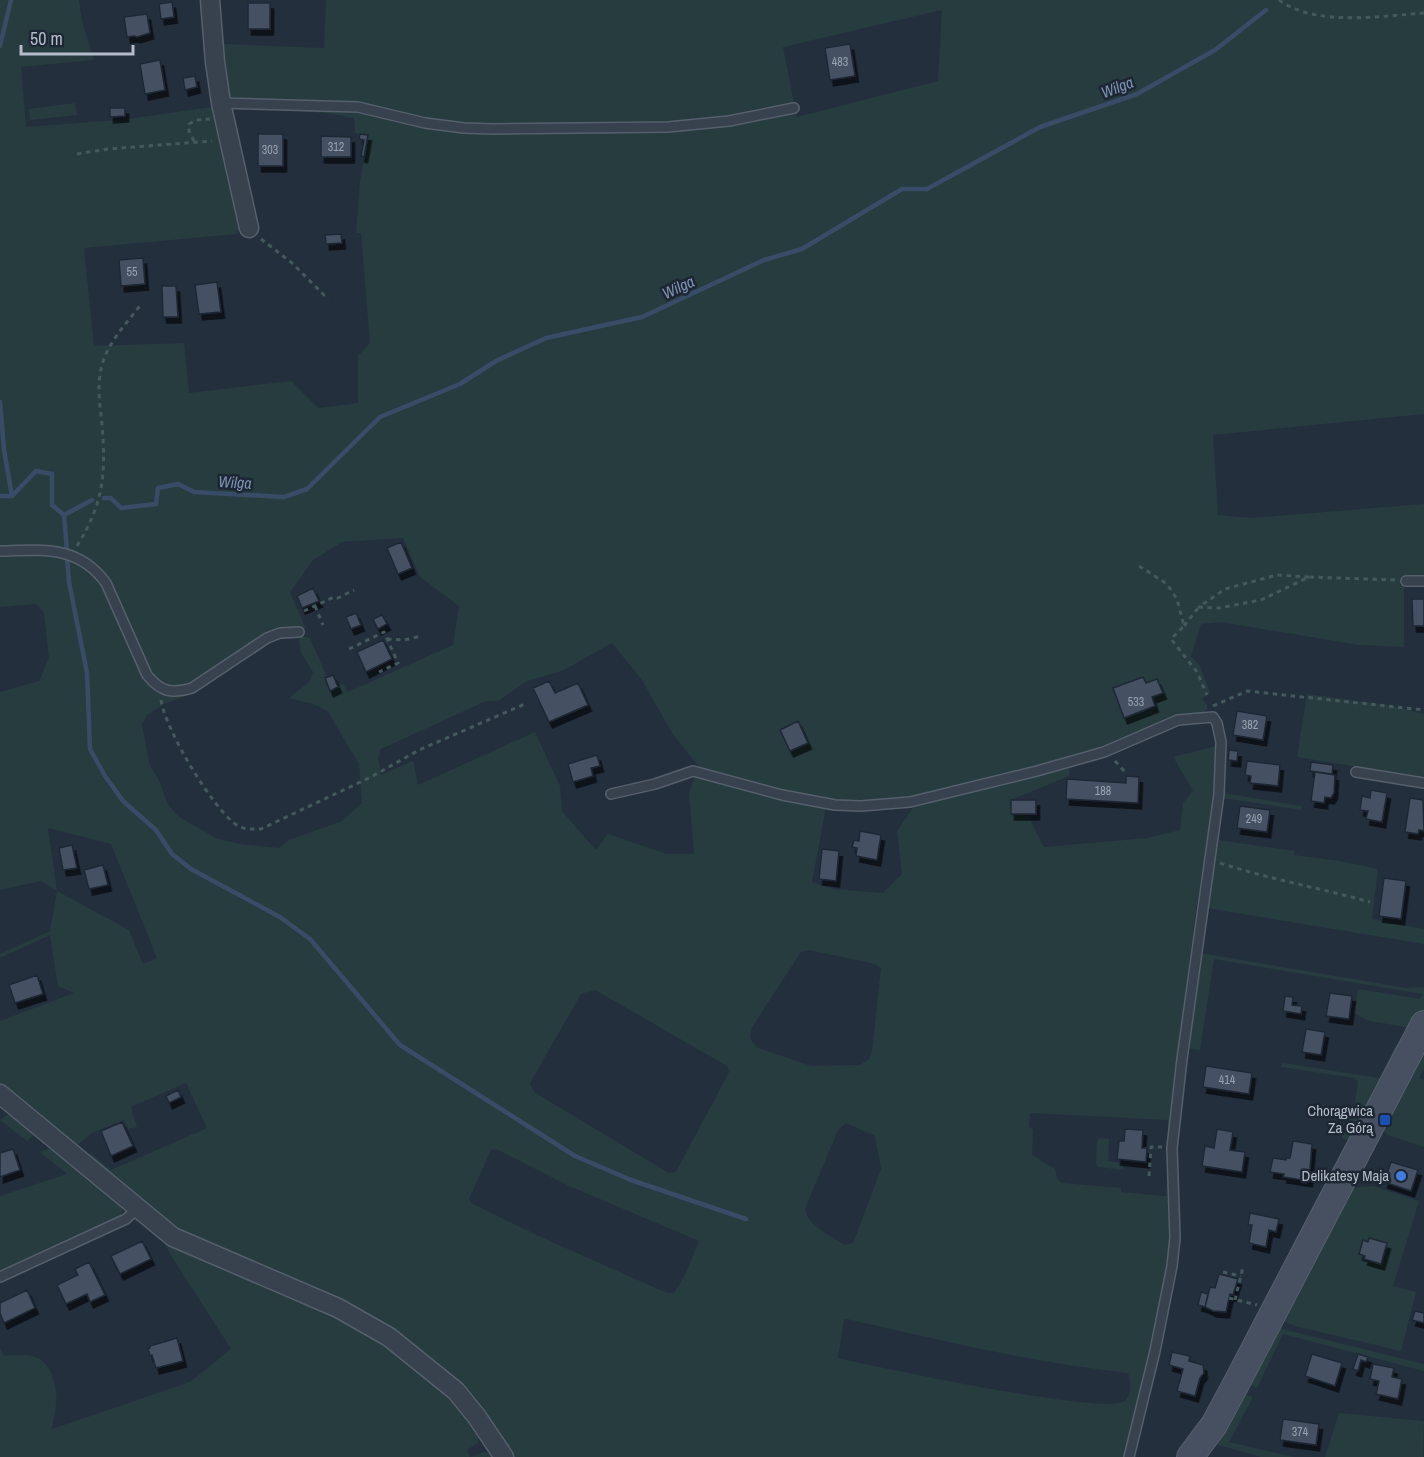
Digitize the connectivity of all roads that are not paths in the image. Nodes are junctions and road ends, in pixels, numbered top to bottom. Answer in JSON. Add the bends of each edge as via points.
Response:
{"nodes":[{"id":1,"x":210,"y":0,"type":"edge"},
{"id":2,"x":794,"y":108,"type":"dead end"},
{"id":3,"x":222,"y":111,"type":"junction"},
{"id":4,"x":251,"y":231,"type":"road end"},
{"id":5,"x":0,"y":551,"type":"edge"},
{"id":6,"x":1406,"y":581,"type":"road end"},
{"id":7,"x":1424,"y":581,"type":"edge"},
{"id":8,"x":299,"y":632,"type":"dead end"},
{"id":9,"x":1356,"y":772,"type":"dead end"},
{"id":10,"x":1424,"y":783,"type":"edge"},
{"id":11,"x":611,"y":794,"type":"dead end"},
{"id":12,"x":1424,"y":1024,"type":"edge"},
{"id":13,"x":0,"y":1094,"type":"edge"},
{"id":14,"x":138,"y":1209,"type":"junction"},
{"id":15,"x":0,"y":1277,"type":"edge"},
{"id":16,"x":504,"y":1457,"type":"edge"},
{"id":17,"x":1129,"y":1457,"type":"edge"},
{"id":18,"x":1190,"y":1457,"type":"edge"}],
"edges":[{"from":1,"to":3,"type":"street"},
{"from":2,"to":3,"type":"lane","via":[[729,121],[668,127],[492,129],[425,123],[357,107]]},
{"from":3,"to":4,"type":"street"},
{"from":5,"to":8,"type":"lane","via":[[54,551],[86,562],[97,571],[147,675],[167,691],[192,688],[267,638]]},
{"from":6,"to":7,"type":"lane"},
{"from":9,"to":10,"type":"lane"},
{"from":11,"to":17,"type":"lane","via":[[693,771],[827,804],[910,802],[1104,752],[1178,720],[1213,717],[1221,742],[1219,794],[1172,1148],[1172,1266]]},
{"from":12,"to":18,"type":"street","via":[[1214,1425]]},
{"from":13,"to":14,"type":"street"},
{"from":14,"to":15,"type":"lane","via":[[126,1219]]},
{"from":14,"to":16,"type":"street","via":[[173,1236],[338,1308],[389,1337],[456,1391]]}]}
